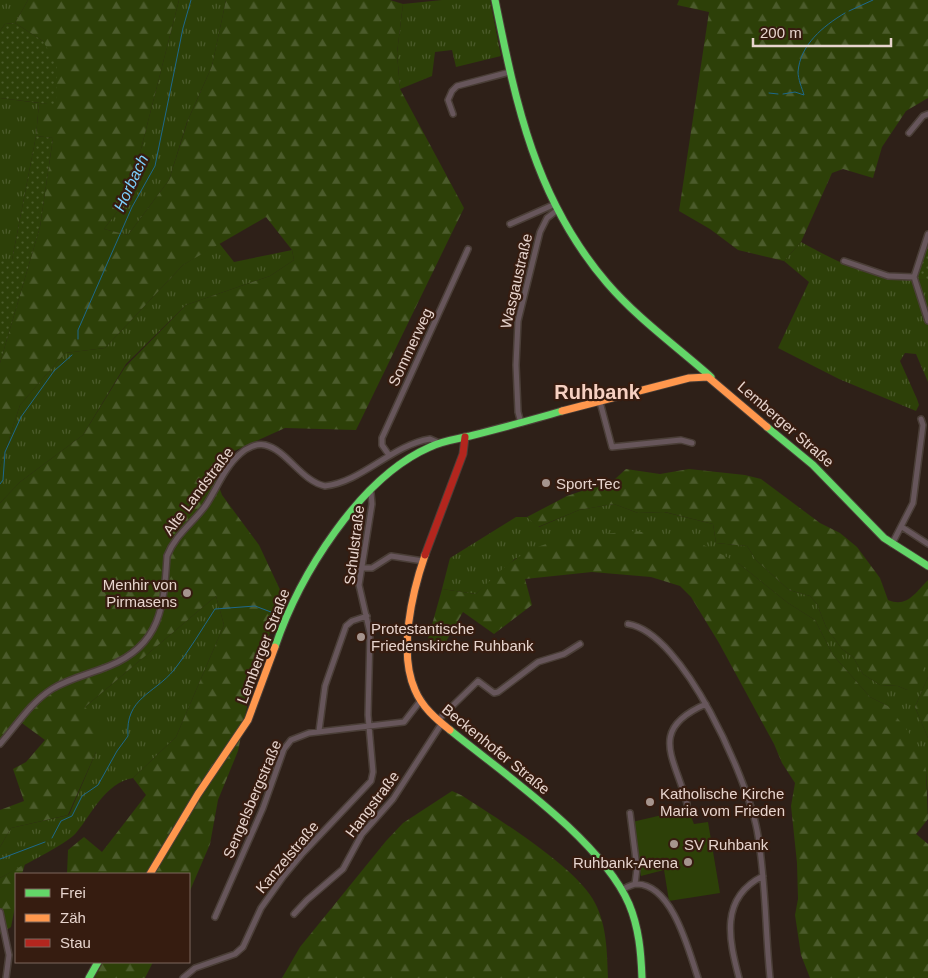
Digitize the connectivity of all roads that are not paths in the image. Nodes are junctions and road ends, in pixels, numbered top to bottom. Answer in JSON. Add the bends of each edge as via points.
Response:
{"nodes":[{"id":1,"x":495,"y":0,"type":"edge"},
{"id":2,"x":510,"y":72,"type":"junction"},
{"id":3,"x":453,"y":114,"type":"dead end"},
{"id":4,"x":928,"y":114,"type":"edge"},
{"id":5,"x":909,"y":133,"type":"dead end"},
{"id":6,"x":554,"y":208,"type":"junction"},
{"id":7,"x":510,"y":224,"type":"dead end"},
{"id":8,"x":928,"y":234,"type":"edge"},
{"id":9,"x":468,"y":249,"type":"dead end"},
{"id":10,"x":844,"y":262,"type":"dead end"},
{"id":11,"x":914,"y":277,"type":"junction"},
{"id":12,"x":928,"y":321,"type":"edge"},
{"id":13,"x":696,"y":364,"type":"junction"},
{"id":14,"x":699,"y":376,"type":"junction"},
{"id":15,"x":713,"y":379,"type":"junction"},
{"id":16,"x":600,"y":402,"type":"junction"},
{"id":17,"x":921,"y":419,"type":"dead end"},
{"id":18,"x":521,"y":423,"type":"junction"},
{"id":19,"x":465,"y":437,"type":"junction"},
{"id":20,"x":439,"y":443,"type":"junction"},
{"id":21,"x":692,"y":443,"type":"dead end"},
{"id":22,"x":389,"y":455,"type":"junction"},
{"id":23,"x":371,"y":493,"type":"junction"},
{"id":24,"x":902,"y":528,"type":"junction"},
{"id":25,"x":892,"y":544,"type":"junction"},
{"id":26,"x":928,"y":544,"type":"edge"},
{"id":27,"x":423,"y":561,"type":"junction"},
{"id":28,"x":928,"y":566,"type":"edge"},
{"id":29,"x":360,"y":568,"type":"junction"},
{"id":30,"x":367,"y":616,"type":"junction"},
{"id":31,"x":628,"y":624,"type":"dead end"},
{"id":32,"x":580,"y":644,"type":"dead end"},
{"id":33,"x":421,"y":700,"type":"junction"},
{"id":34,"x":706,"y":704,"type":"junction"},
{"id":35,"x":440,"y":722,"type":"junction"},
{"id":36,"x":368,"y":725,"type":"junction"},
{"id":37,"x":319,"y":732,"type":"junction"},
{"id":38,"x":0,"y":744,"type":"edge"},
{"id":39,"x":687,"y":804,"type":"dead end"},
{"id":40,"x":630,"y":813,"type":"dead end"},
{"id":41,"x":151,"y":873,"type":"edge"},
{"id":42,"x":763,"y":876,"type":"junction"},
{"id":43,"x":636,"y":884,"type":"junction"},
{"id":44,"x":623,"y":889,"type":"junction"},
{"id":45,"x":0,"y":912,"type":"edge"},
{"id":46,"x":294,"y":914,"type":"dead end"},
{"id":47,"x":215,"y":917,"type":"dead end"},
{"id":48,"x":97,"y":963,"type":"edge"},
{"id":49,"x":6,"y":978,"type":"edge"},
{"id":50,"x":89,"y":978,"type":"edge"},
{"id":51,"x":183,"y":978,"type":"edge"},
{"id":52,"x":642,"y":978,"type":"edge"},
{"id":53,"x":698,"y":978,"type":"edge"},
{"id":54,"x":739,"y":978,"type":"edge"},
{"id":55,"x":770,"y":978,"type":"edge"}],
"edges":[{"from":1,"to":2,"type":"main road"},
{"from":2,"to":3,"type":"street","via":[[458,86],[448,100]]},
{"from":2,"to":6,"type":"main road","via":[[530,151]]},
{"from":4,"to":5,"type":"street","via":[[922,116]]},
{"from":6,"to":7,"type":"street","name":"Wasgaustraße"},
{"from":6,"to":13,"type":"main road","via":[[577,245],[608,283]]},
{"from":6,"to":18,"type":"street","name":"Wasgaustraße","via":[[540,232],[516,332]]},
{"from":8,"to":11,"type":"street"},
{"from":9,"to":22,"type":"street","name":"Sommerweg","via":[[382,438],[382,445]]},
{"from":10,"to":11,"type":"street","via":[[888,276]]},
{"from":11,"to":12,"type":"street"},
{"from":13,"to":14,"type":"main road"},
{"from":13,"to":15,"type":"main road"},
{"from":14,"to":15,"type":"main road","name":"Lemberger Straße"},
{"from":14,"to":16,"type":"main road","name":"Lemberger Straße"},
{"from":15,"to":25,"type":"main road","name":"Lemberger Straße","via":[[813,465]]},
{"from":16,"to":18,"type":"main road","name":"Lemberger Straße"},
{"from":16,"to":21,"type":"street","via":[[612,447],[681,440]]},
{"from":17,"to":24,"type":"street","via":[[915,494]]},
{"from":18,"to":19,"type":"main road","name":"Lemberger Straße"},
{"from":19,"to":20,"type":"main road","name":"Lemberger Straße"},
{"from":19,"to":27,"type":"main road","name":"Beckenhofer Straße","via":[[463,454]]},
{"from":20,"to":22,"type":"street","name":"Alte Landstraße","via":[[427,440]]},
{"from":20,"to":23,"type":"main road","name":"Lemberger Straße","via":[[402,462]]},
{"from":22,"to":38,"type":"street","name":"Alte Landstraße","via":[[341,482],[325,486],[265,445],[242,452],[206,506],[170,548],[162,612],[148,638],[126,658],[54,688],[36,700]]},
{"from":23,"to":29,"type":"street","name":"Schulstraße","via":[[372,504]]},
{"from":23,"to":41,"type":"main road","name":"Lemberger Straße","via":[[306,578],[282,628],[248,721],[204,784]]},
{"from":24,"to":25,"type":"street"},
{"from":24,"to":26,"type":"street"},
{"from":25,"to":28,"type":"main road","name":"Lemberger Straße"},
{"from":27,"to":29,"type":"street","via":[[391,556],[372,568]]},
{"from":27,"to":33,"type":"main road","name":"Beckenhofer Straße","via":[[412,609],[408,650],[411,681]]},
{"from":29,"to":30,"type":"street","name":"Schulstraße","via":[[360,589]]},
{"from":30,"to":36,"type":"street","name":"Schulstraße","via":[[370,633]]},
{"from":30,"to":37,"type":"street","via":[[346,626],[325,686]]},
{"from":31,"to":34,"type":"street","via":[[644,630],[674,657]]},
{"from":32,"to":35,"type":"street","name":"Hangstraße","via":[[564,654],[538,662],[498,692],[492,692],[478,681]]},
{"from":33,"to":35,"type":"main road","name":"Beckenhofer Straße"},
{"from":33,"to":36,"type":"street","name":"Sengelsbergstraße","via":[[406,721]]},
{"from":34,"to":39,"type":"street","via":[[683,716],[672,733],[671,758]]},
{"from":34,"to":42,"type":"street","via":[[749,797]]},
{"from":35,"to":44,"type":"main road","name":"Beckenhofer Straße","via":[[502,770],[582,840]]},
{"from":35,"to":46,"type":"street","name":"Hangstraße","via":[[393,799],[362,834],[343,869]]},
{"from":36,"to":37,"type":"street","name":"Sengelsbergstraße"},
{"from":36,"to":51,"type":"street","name":"Kanzelstraße","via":[[373,772],[368,785],[293,865],[261,908],[243,947],[235,954],[195,968]]},
{"from":37,"to":47,"type":"street","name":"Sengelsbergstraße","via":[[295,737],[286,746]]},
{"from":40,"to":43,"type":"street"},
{"from":42,"to":54,"type":"street","via":[[738,899],[730,919],[730,942]]},
{"from":42,"to":55,"type":"street"},
{"from":43,"to":44,"type":"street"},
{"from":43,"to":53,"type":"street","via":[[653,890],[669,905]]},
{"from":44,"to":52,"type":"main road","name":"Beckenhofer Straße","via":[[640,939]]},
{"from":45,"to":49,"type":"street","via":[[9,955]]},
{"from":48,"to":50,"type":"main road"}]}
